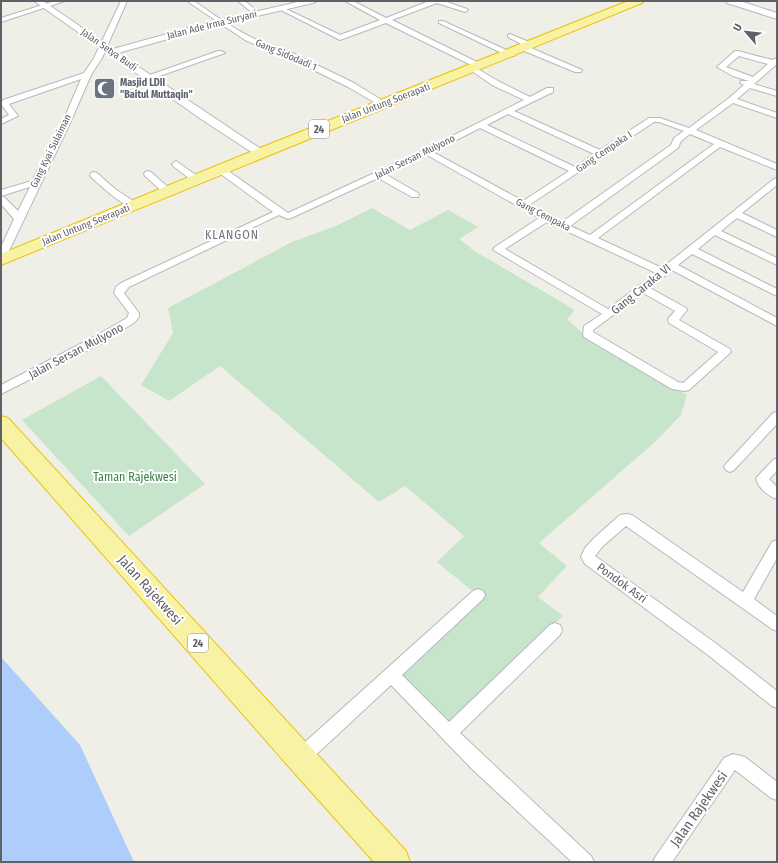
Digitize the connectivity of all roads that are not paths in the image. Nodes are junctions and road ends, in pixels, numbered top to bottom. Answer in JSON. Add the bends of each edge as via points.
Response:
{"nodes":[{"id":1,"x":38,"y":1,"type":"edge"},
{"id":2,"x":62,"y":1,"type":"edge"},
{"id":3,"x":124,"y":1,"type":"edge"},
{"id":4,"x":190,"y":1,"type":"edge"},
{"id":5,"x":242,"y":1,"type":"edge"},
{"id":6,"x":277,"y":1,"type":"edge"},
{"id":7,"x":311,"y":1,"type":"edge"},
{"id":8,"x":348,"y":1,"type":"edge"},
{"id":9,"x":436,"y":1,"type":"edge"},
{"id":10,"x":730,"y":1,"type":"edge"},
{"id":11,"x":633,"y":2,"type":"edge"},
{"id":12,"x":46,"y":6,"type":"junction"},
{"id":13,"x":284,"y":8,"type":"junction"},
{"id":14,"x":465,"y":10,"type":"dead end"},
{"id":15,"x":256,"y":14,"type":"junction"},
{"id":16,"x":777,"y":16,"type":"edge"},
{"id":17,"x":1,"y":20,"type":"edge"},
{"id":18,"x":387,"y":20,"type":"junction"},
{"id":19,"x":222,"y":22,"type":"junction"},
{"id":20,"x":440,"y":22,"type":"dead end"},
{"id":21,"x":510,"y":36,"type":"dead end"},
{"id":22,"x":107,"y":49,"type":"junction"},
{"id":23,"x":522,"y":49,"type":"junction"},
{"id":24,"x":221,"y":52,"type":"dead end"},
{"id":25,"x":775,"y":61,"type":"edge"},
{"id":26,"x":475,"y":68,"type":"junction"},
{"id":27,"x":578,"y":70,"type":"dead end"},
{"id":28,"x":716,"y":73,"type":"dead end"},
{"id":29,"x":87,"y":75,"type":"junction"},
{"id":30,"x":148,"y":77,"type":"junction"},
{"id":31,"x":752,"y":82,"type":"junction"},
{"id":32,"x":550,"y":90,"type":"dead end"},
{"id":33,"x":777,"y":94,"type":"edge"},
{"id":34,"x":532,"y":100,"type":"junction"},
{"id":35,"x":732,"y":100,"type":"junction"},
{"id":36,"x":384,"y":104,"type":"junction"},
{"id":37,"x":508,"y":111,"type":"junction"},
{"id":38,"x":777,"y":116,"type":"edge"},
{"id":39,"x":1,"y":122,"type":"edge"},
{"id":40,"x":480,"y":126,"type":"junction"},
{"id":41,"x":690,"y":131,"type":"junction"},
{"id":42,"x":720,"y":143,"type":"junction"},
{"id":43,"x":427,"y":152,"type":"junction"},
{"id":44,"x":260,"y":153,"type":"junction"},
{"id":45,"x":601,"y":154,"type":"junction"},
{"id":46,"x":176,"y":164,"type":"dead end"},
{"id":47,"x":777,"y":167,"type":"edge"},
{"id":48,"x":221,"y":170,"type":"junction"},
{"id":49,"x":576,"y":171,"type":"junction"},
{"id":50,"x":148,"y":174,"type":"dead end"},
{"id":51,"x":94,"y":175,"type":"dead end"},
{"id":52,"x":380,"y":175,"type":"junction"},
{"id":53,"x":197,"y":180,"type":"junction"},
{"id":54,"x":777,"y":181,"type":"edge"},
{"id":55,"x":35,"y":184,"type":"junction"},
{"id":56,"x":168,"y":192,"type":"junction"},
{"id":57,"x":1,"y":193,"type":"edge"},
{"id":58,"x":415,"y":195,"type":"dead end"},
{"id":59,"x":3,"y":204,"type":"edge"},
{"id":60,"x":523,"y":205,"type":"junction"},
{"id":61,"x":135,"y":206,"type":"junction"},
{"id":62,"x":278,"y":212,"type":"junction"},
{"id":63,"x":736,"y":214,"type":"junction"},
{"id":64,"x":19,"y":218,"type":"junction"},
{"id":65,"x":546,"y":218,"type":"junction"},
{"id":66,"x":563,"y":226,"type":"junction"},
{"id":67,"x":714,"y":231,"type":"junction"},
{"id":68,"x":777,"y":234,"type":"edge"},
{"id":69,"x":590,"y":239,"type":"junction"},
{"id":70,"x":690,"y":249,"type":"junction"},
{"id":71,"x":1,"y":257,"type":"edge"},
{"id":72,"x":1,"y":260,"type":"edge"},
{"id":73,"x":777,"y":262,"type":"edge"},
{"id":74,"x":670,"y":265,"type":"junction"},
{"id":75,"x":662,"y":272,"type":"junction"},
{"id":76,"x":643,"y":288,"type":"junction"},
{"id":77,"x":777,"y":293,"type":"edge"},
{"id":78,"x":610,"y":314,"type":"junction"},
{"id":79,"x":777,"y":322,"type":"edge"},
{"id":80,"x":1,"y":390,"type":"edge"},
{"id":81,"x":777,"y":416,"type":"edge"},
{"id":82,"x":1,"y":424,"type":"edge"},
{"id":83,"x":777,"y":463,"type":"edge"},
{"id":84,"x":730,"y":467,"type":"dead end"},
{"id":85,"x":777,"y":494,"type":"edge"},
{"id":86,"x":777,"y":546,"type":"edge"},
{"id":87,"x":478,"y":595,"type":"dead end"},
{"id":88,"x":745,"y":602,"type":"junction"},
{"id":89,"x":777,"y":624,"type":"edge"},
{"id":90,"x":556,"y":630,"type":"dead end"},
{"id":91,"x":391,"y":675,"type":"junction"},
{"id":92,"x":777,"y":701,"type":"edge"},
{"id":93,"x":449,"y":734,"type":"junction"},
{"id":94,"x":300,"y":758,"type":"junction"},
{"id":95,"x":777,"y":792,"type":"edge"},
{"id":96,"x":395,"y":862,"type":"edge"},
{"id":97,"x":585,"y":862,"type":"edge"},
{"id":98,"x":662,"y":862,"type":"edge"}],
"edges":[{"from":1,"to":12,"type":"street","name":"Jalan Setya Budi"},
{"from":2,"to":12,"type":"street"},
{"from":3,"to":22,"type":"street","name":"Gang Kyai Sulaiman"},
{"from":4,"to":19,"type":"street","name":"Gang Sidodadi 1"},
{"from":5,"to":15,"type":"street"},
{"from":6,"to":13,"type":"street"},
{"from":7,"to":13,"type":"street","name":"Jalan Ade Irma Suryani"},
{"from":8,"to":18,"type":"street"},
{"from":9,"to":14,"type":"street"},
{"from":9,"to":18,"type":"street"},
{"from":10,"to":16,"type":"main road"},
{"from":11,"to":23,"type":"highway","name":"Jalan Untung Soerapati","number":"24"},
{"from":12,"to":17,"type":"street"},
{"from":12,"to":22,"type":"street","name":"Jalan Setya Budi"},
{"from":13,"to":15,"type":"street","name":"Jalan Ade Irma Suryani"},
{"from":13,"to":18,"type":"street","via":[[340,38]]},
{"from":15,"to":19,"type":"street","name":"Jalan Ade Irma Suryani"},
{"from":18,"to":26,"type":"street"},
{"from":19,"to":22,"type":"street","name":"Jalan Ade Irma Suryani"},
{"from":19,"to":36,"type":"street","name":"Gang Sidodadi 1","via":[[264,46],[283,52]]},
{"from":20,"to":23,"type":"street"},
{"from":21,"to":23,"type":"street"},
{"from":22,"to":29,"type":"street","name":"Gang Kyai Sulaiman"},
{"from":22,"to":30,"type":"street","name":"Jalan Setya Budi"},
{"from":23,"to":26,"type":"highway","name":"Jalan Untung Soerapati","number":"24"},
{"from":23,"to":27,"type":"street"},
{"from":24,"to":30,"type":"street"},
{"from":25,"to":31,"type":"street"},
{"from":25,"to":31,"type":"street","via":[[738,53],[721,67]]},
{"from":26,"to":34,"type":"street","via":[[495,83]]},
{"from":26,"to":36,"type":"highway","name":"Jalan Untung Soerapati","number":"24"},
{"from":28,"to":31,"type":"street"},
{"from":29,"to":39,"type":"street","via":[[6,102],[14,116]]},
{"from":29,"to":55,"type":"street","name":"Gang Kyai Sulaiman"},
{"from":30,"to":44,"type":"street","name":"Jalan Setya Budi"},
{"from":31,"to":33,"type":"street"},
{"from":31,"to":35,"type":"street"},
{"from":32,"to":34,"type":"street","name":"Jalan Sersan Mulyono"},
{"from":34,"to":37,"type":"street","name":"Jalan Sersan Mulyono"},
{"from":35,"to":38,"type":"street"},
{"from":35,"to":41,"type":"street"},
{"from":36,"to":44,"type":"highway","name":"Jalan Untung Soerapati","number":"24"},
{"from":37,"to":40,"type":"street","name":"Jalan Sersan Mulyono"},
{"from":37,"to":45,"type":"street"},
{"from":40,"to":43,"type":"street","name":"Jalan Sersan Mulyono"},
{"from":40,"to":49,"type":"street"},
{"from":41,"to":42,"type":"street"},
{"from":41,"to":45,"type":"street","name":"Gang Cempaka I","via":[[660,120],[652,120]]},
{"from":41,"to":66,"type":"street","via":[[678,140],[675,146]]},
{"from":42,"to":47,"type":"street"},
{"from":42,"to":69,"type":"street"},
{"from":43,"to":52,"type":"street","name":"Jalan Sersan Mulyono"},
{"from":43,"to":60,"type":"street","name":"Gang Cempaka"},
{"from":44,"to":48,"type":"highway","name":"Jalan Untung Soerapati","number":"24"},
{"from":45,"to":49,"type":"street","name":"Gang Cempaka I"},
{"from":46,"to":53,"type":"street"},
{"from":48,"to":53,"type":"highway","name":"Jalan Untung Soerapati","number":"24"},
{"from":48,"to":62,"type":"street"},
{"from":49,"to":60,"type":"street","name":"Gang Cempaka I"},
{"from":50,"to":56,"type":"street"},
{"from":51,"to":61,"type":"street"},
{"from":52,"to":58,"type":"street"},
{"from":52,"to":62,"type":"street","name":"Jalan Sersan Mulyono","via":[[289,216]]},
{"from":53,"to":56,"type":"highway","name":"Jalan Untung Soerapati","number":"24"},
{"from":54,"to":63,"type":"street","name":"Gang Caraka VI"},
{"from":55,"to":57,"type":"street"},
{"from":55,"to":64,"type":"street","name":"Gang Kyai Sulaiman"},
{"from":56,"to":61,"type":"highway","name":"Jalan Untung Soerapati","number":"24"},
{"from":59,"to":64,"type":"street"},
{"from":60,"to":65,"type":"street","name":"Gang Cempaka"},
{"from":61,"to":72,"type":"highway","name":"Jalan Untung Soerapati","number":"24"},
{"from":62,"to":80,"type":"street","name":"Jalan Sersan Mulyono","via":[[125,285],[119,292],[134,313],[131,320]]},
{"from":63,"to":67,"type":"street","name":"Gang Caraka VI"},
{"from":63,"to":68,"type":"street"},
{"from":64,"to":71,"type":"street","name":"Gang Kyai Sulaiman"},
{"from":65,"to":66,"type":"street","name":"Gang Cempaka"},
{"from":65,"to":78,"type":"street","via":[[498,249]]},
{"from":66,"to":69,"type":"street","name":"Gang Cempaka"},
{"from":67,"to":70,"type":"street","name":"Gang Caraka VI"},
{"from":67,"to":73,"type":"street"},
{"from":69,"to":75,"type":"street","name":"Gang Cempaka"},
{"from":70,"to":74,"type":"street","name":"Gang Caraka VI"},
{"from":70,"to":77,"type":"street"},
{"from":74,"to":75,"type":"street","name":"Gang Caraka VI"},
{"from":74,"to":79,"type":"street"},
{"from":75,"to":76,"type":"street","name":"Gang Caraka VI"},
{"from":76,"to":78,"type":"street","name":"Gang Caraka VI"},
{"from":76,"to":78,"type":"street","name":"Gang Caraka VI","via":[[682,310],[672,319],[673,321],[727,352],[685,387],[676,386],[588,334],[588,329]]},
{"from":81,"to":84,"type":"street"},
{"from":82,"to":94,"type":"highway","name":"Jalan Rajekwesi","number":"24"},
{"from":83,"to":85,"type":"street","via":[[762,478],[763,483]]},
{"from":86,"to":88,"type":"street"},
{"from":87,"to":91,"type":"street"},
{"from":88,"to":89,"type":"street","name":"Pondok Asri"},
{"from":88,"to":92,"type":"street","name":"Pondok Asri","via":[[627,519],[589,552],[590,560],[713,650]]},
{"from":90,"to":93,"type":"street"},
{"from":91,"to":93,"type":"street"},
{"from":91,"to":94,"type":"street"},
{"from":93,"to":97,"type":"street"},
{"from":94,"to":96,"type":"highway","name":"Jalan Rajekwesi","number":"24"},
{"from":95,"to":98,"type":"street","name":"Jalan Rajekwesi","via":[[739,763],[733,762]]}]}
